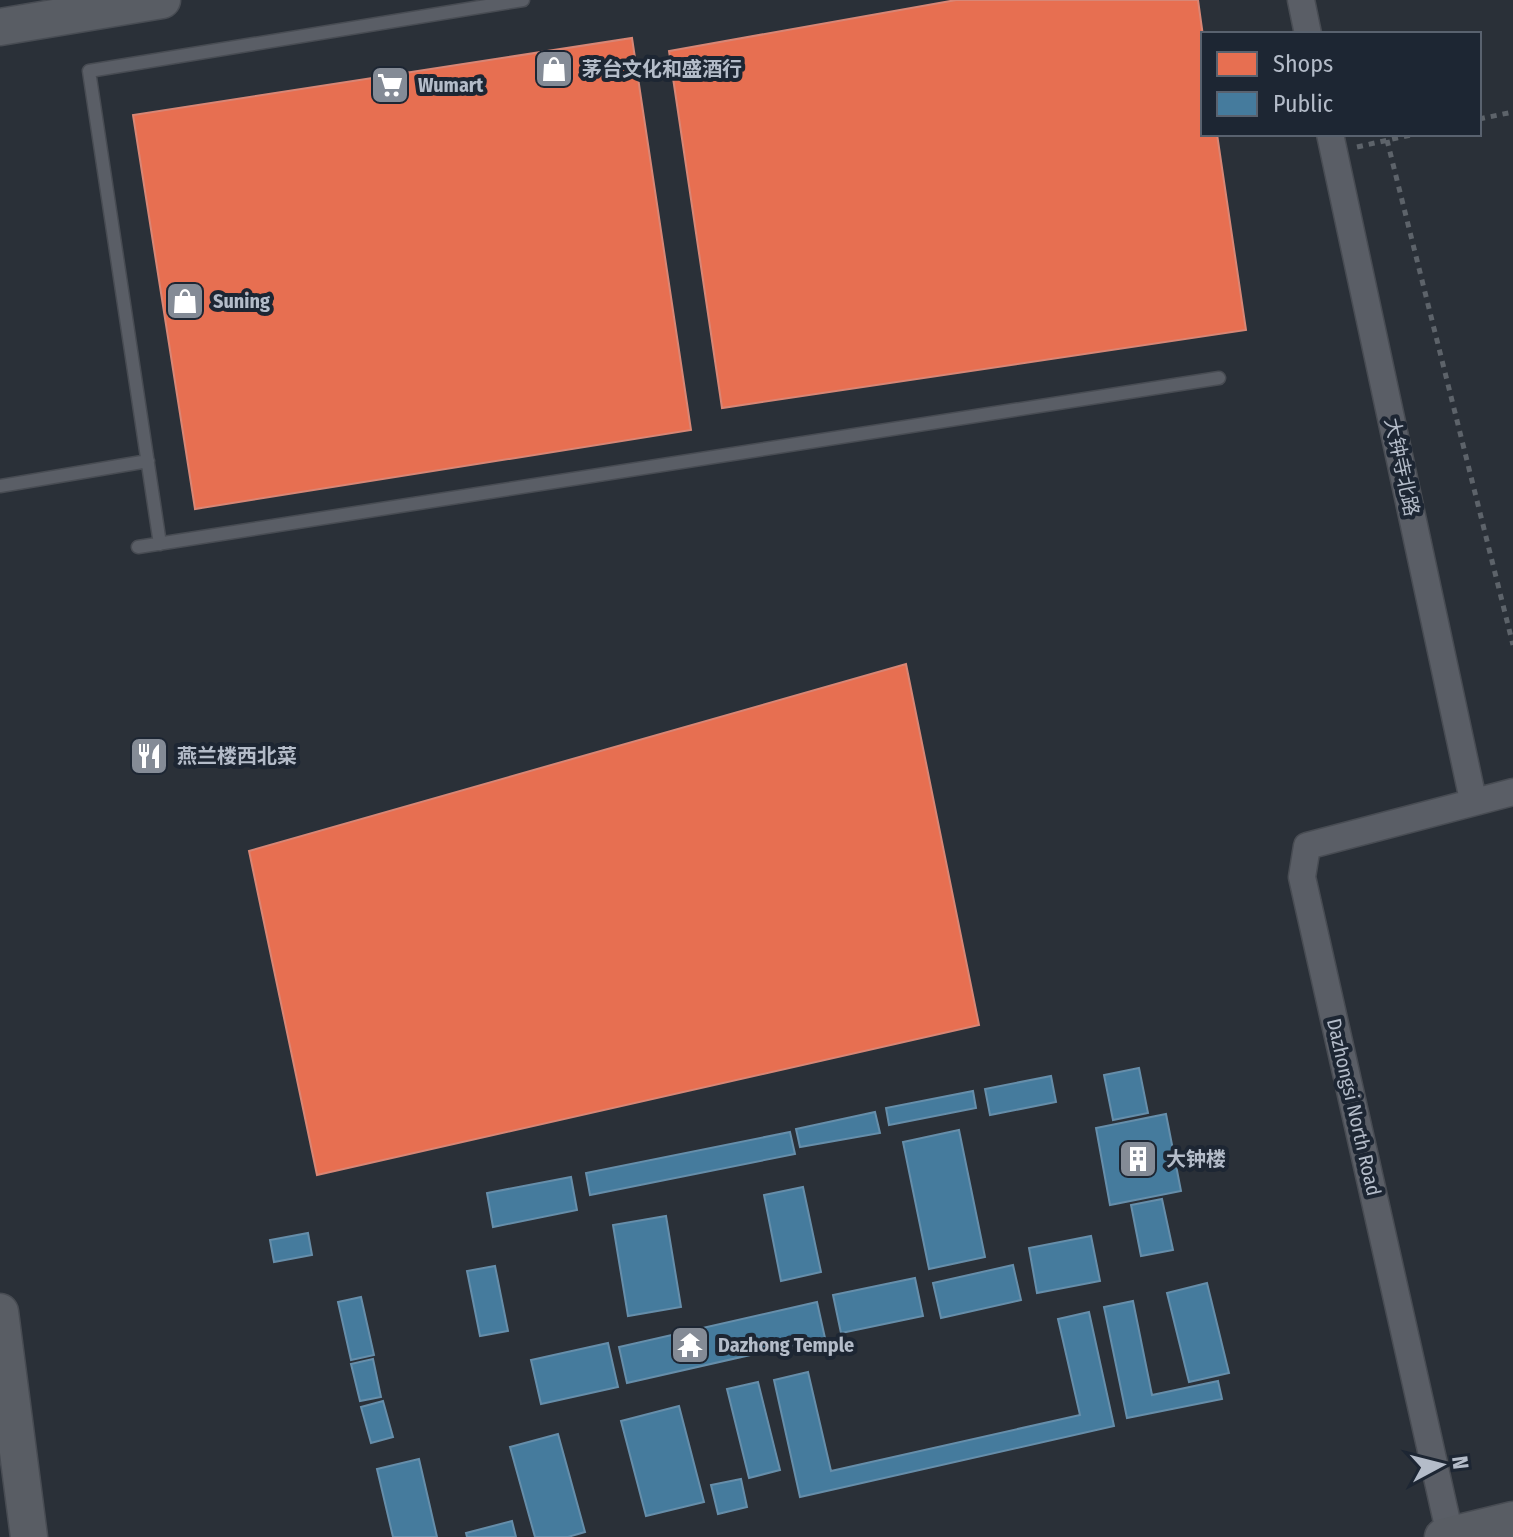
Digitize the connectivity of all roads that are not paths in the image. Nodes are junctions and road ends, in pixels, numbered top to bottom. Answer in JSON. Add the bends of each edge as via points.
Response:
{"nodes":[{"id":1,"x":162,"y":0,"type":"edge"},
{"id":2,"x":523,"y":0,"type":"edge"},
{"id":3,"x":1301,"y":0,"type":"edge"},
{"id":4,"x":0,"y":27,"type":"edge"},
{"id":5,"x":1308,"y":32,"type":"edge"},
{"id":6,"x":1330,"y":136,"type":"edge"},
{"id":7,"x":1219,"y":378,"type":"dead end"},
{"id":8,"x":148,"y":461,"type":"junction"},
{"id":9,"x":0,"y":486,"type":"edge"},
{"id":10,"x":160,"y":544,"type":"junction"},
{"id":11,"x":138,"y":547,"type":"dead end"},
{"id":12,"x":1513,"y":792,"type":"edge"},
{"id":13,"x":1473,"y":800,"type":"junction"},
{"id":14,"x":0,"y":1312,"type":"edge"},
{"id":15,"x":12,"y":1491,"type":"edge"},
{"id":16,"x":1505,"y":1527,"type":"edge"},
{"id":17,"x":1447,"y":1536,"type":"edge"},
{"id":18,"x":29,"y":1537,"type":"edge"}],
"edges":[{"from":1,"to":4,"type":"street"},
{"from":2,"to":8,"type":"lane","via":[[89,71]]},
{"from":3,"to":5,"type":"street"},
{"from":6,"to":13,"type":"street","name":"大钟寺北路"},
{"from":7,"to":10,"type":"lane"},
{"from":8,"to":9,"type":"lane"},
{"from":8,"to":10,"type":"lane"},
{"from":10,"to":11,"type":"lane"},
{"from":12,"to":13,"type":"street"},
{"from":13,"to":17,"type":"street","name":"Dazhongsi North Road","via":[[1307,846],[1302,877]]},
{"from":14,"to":15,"type":"street"},
{"from":15,"to":18,"type":"street"},
{"from":16,"to":17,"type":"street"}]}
